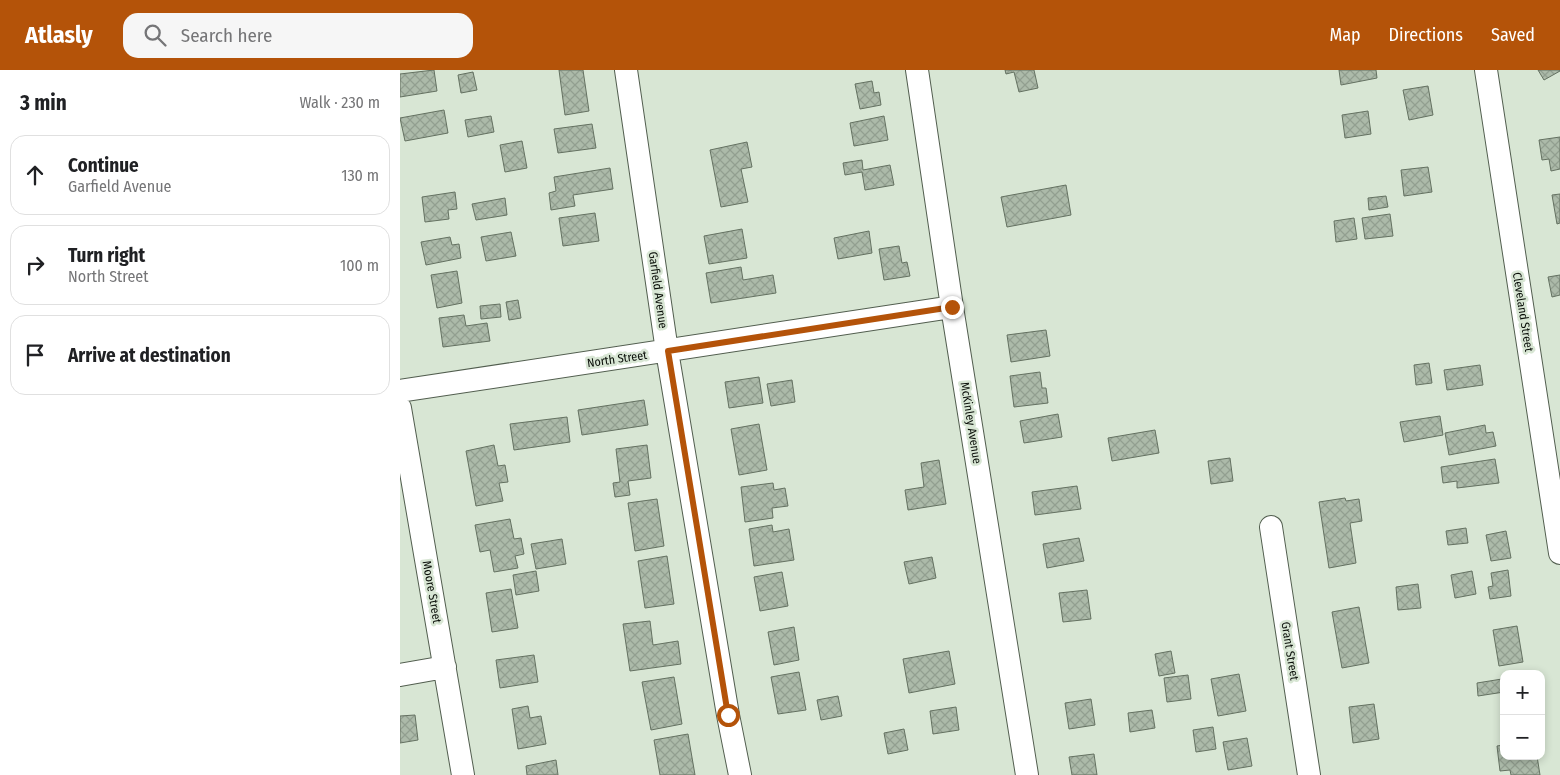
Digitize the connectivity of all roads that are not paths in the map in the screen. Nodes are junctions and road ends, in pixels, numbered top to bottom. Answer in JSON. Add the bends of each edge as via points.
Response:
{"nodes":[{"id":1,"x":626,"y":70,"type":"edge"},
{"id":2,"x":917,"y":70,"type":"edge"},
{"id":3,"x":1486,"y":70,"type":"edge"},
{"id":4,"x":952,"y":307,"type":"junction"},
{"id":5,"x":668,"y":351,"type":"junction"},
{"id":6,"x":400,"y":391,"type":"edge"},
{"id":7,"x":400,"y":408,"type":"edge"},
{"id":8,"x":1271,"y":527,"type":"dead end"},
{"id":9,"x":1560,"y":553,"type":"edge"},
{"id":10,"x":445,"y":667,"type":"junction"},
{"id":11,"x":400,"y":674,"type":"edge"},
{"id":12,"x":462,"y":775,"type":"edge"},
{"id":13,"x":740,"y":775,"type":"edge"},
{"id":14,"x":1027,"y":775,"type":"edge"},
{"id":15,"x":1309,"y":775,"type":"edge"}],
"edges":[{"from":1,"to":5,"type":"street","name":"Garfield Avenue"},
{"from":2,"to":4,"type":"street","name":"McKinley Avenue"},
{"from":3,"to":9,"type":"street","name":"Cleveland Street"},
{"from":4,"to":5,"type":"street","name":"North Street"},
{"from":4,"to":14,"type":"street","name":"McKinley Avenue"},
{"from":5,"to":6,"type":"street","name":"North Street"},
{"from":5,"to":13,"type":"street","name":"Garfield Avenue"},
{"from":7,"to":10,"type":"street","name":"Moore Street"},
{"from":8,"to":15,"type":"street","name":"Grant Street"},
{"from":10,"to":11,"type":"street"},
{"from":10,"to":12,"type":"street","name":"Moore Street"}]}
